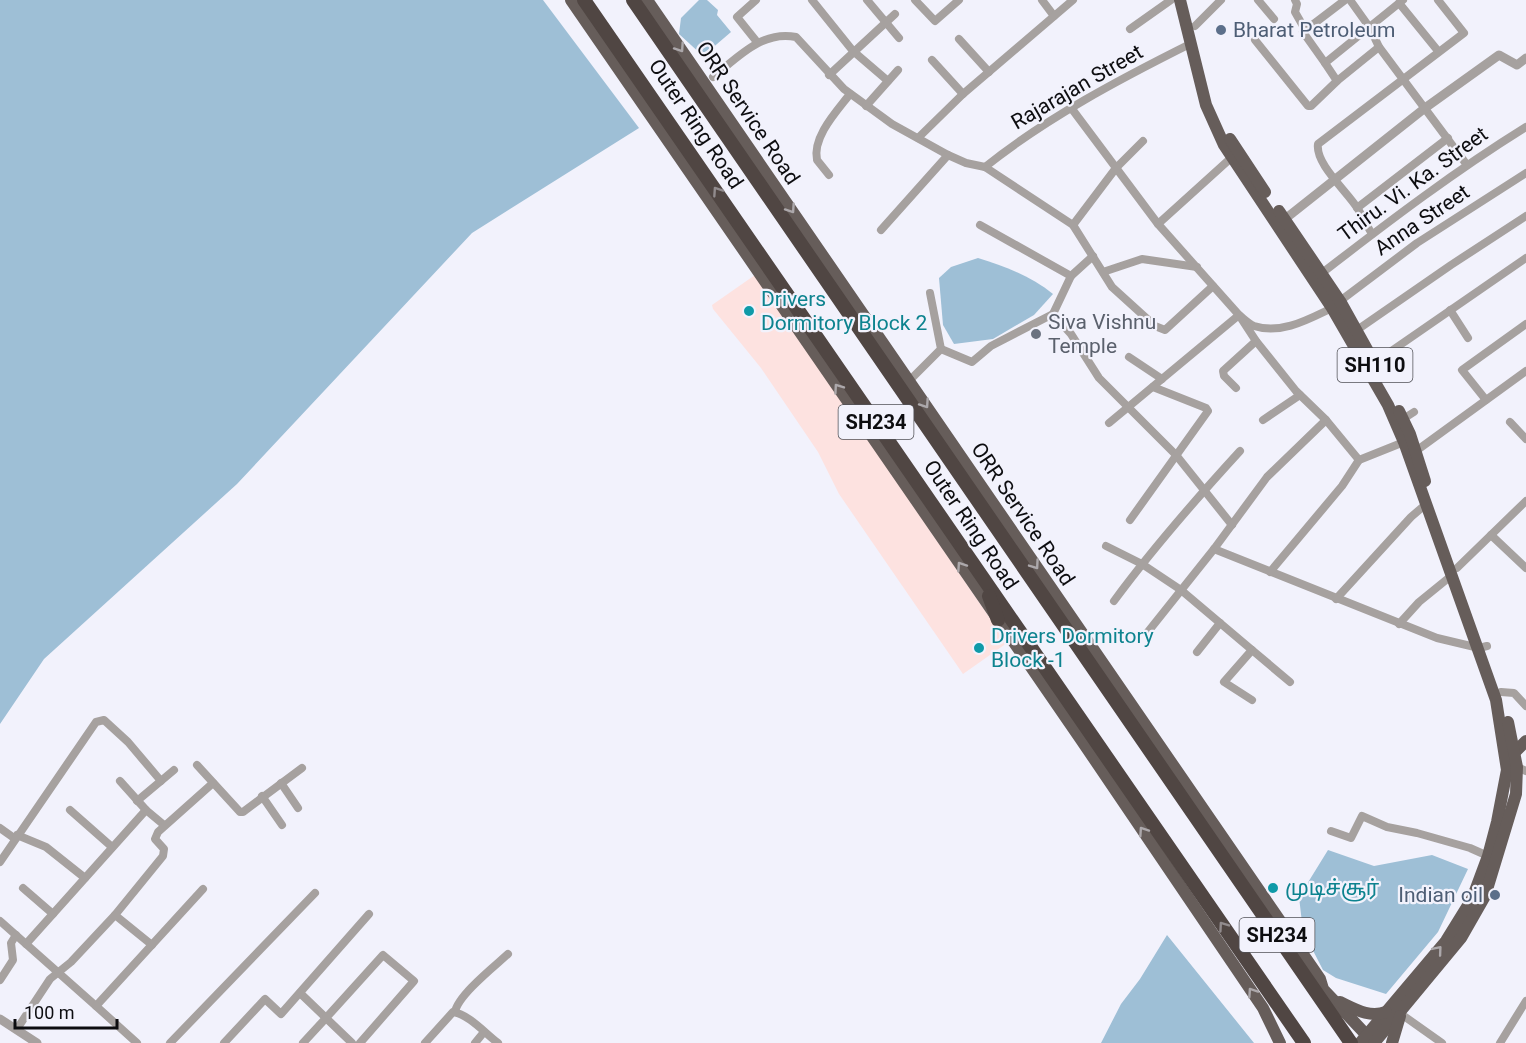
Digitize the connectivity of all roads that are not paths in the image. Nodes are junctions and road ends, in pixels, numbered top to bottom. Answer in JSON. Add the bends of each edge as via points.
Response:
{"nodes":[{"id":1,"x":571,"y":0,"type":"edge"},
{"id":2,"x":633,"y":0,"type":"edge"},
{"id":3,"x":647,"y":0,"type":"edge"},
{"id":4,"x":756,"y":0,"type":"edge"},
{"id":5,"x":812,"y":0,"type":"edge"},
{"id":6,"x":867,"y":0,"type":"edge"},
{"id":7,"x":915,"y":0,"type":"edge"},
{"id":8,"x":958,"y":0,"type":"edge"},
{"id":9,"x":1042,"y":0,"type":"edge"},
{"id":10,"x":1073,"y":0,"type":"edge"},
{"id":11,"x":1171,"y":0,"type":"edge"},
{"id":12,"x":1180,"y":0,"type":"edge"},
{"id":13,"x":1188,"y":0,"type":"edge"},
{"id":14,"x":1221,"y":0,"type":"edge"},
{"id":15,"x":1258,"y":0,"type":"edge"},
{"id":16,"x":1295,"y":0,"type":"edge"},
{"id":17,"x":1345,"y":0,"type":"edge"},
{"id":18,"x":1350,"y":0,"type":"edge"},
{"id":19,"x":1438,"y":0,"type":"edge"},
{"id":20,"x":584,"y":1,"type":"edge"},
{"id":21,"x":1401,"y":1,"type":"edge"},
{"id":22,"x":895,"y":14,"type":"dead end"},
{"id":23,"x":1054,"y":16,"type":"junction"},
{"id":24,"x":1274,"y":19,"type":"dead end"},
{"id":25,"x":886,"y":22,"type":"junction"},
{"id":26,"x":1191,"y":28,"type":"junction"},
{"id":27,"x":1370,"y":28,"type":"junction"},
{"id":28,"x":1130,"y":29,"type":"dead end"},
{"id":29,"x":1303,"y":32,"type":"junction"},
{"id":30,"x":899,"y":38,"type":"dead end"},
{"id":31,"x":959,"y":39,"type":"dead end"},
{"id":32,"x":1255,"y":40,"type":"dead end"},
{"id":33,"x":757,"y":42,"type":"junction"},
{"id":34,"x":1194,"y":43,"type":"junction"},
{"id":35,"x":1379,"y":47,"type":"junction"},
{"id":36,"x":853,"y":51,"type":"junction"},
{"id":37,"x":1438,"y":51,"type":"junction"},
{"id":38,"x":1526,"y":58,"type":"edge"},
{"id":39,"x":932,"y":60,"type":"dead end"},
{"id":40,"x":1325,"y":63,"type":"junction"},
{"id":41,"x":898,"y":70,"type":"dead end"},
{"id":42,"x":989,"y":72,"type":"junction"},
{"id":43,"x":829,"y":75,"type":"junction"},
{"id":44,"x":713,"y":78,"type":"dead end"},
{"id":45,"x":1403,"y":78,"type":"junction"},
{"id":46,"x":888,"y":81,"type":"junction"},
{"id":47,"x":1337,"y":81,"type":"junction"},
{"id":48,"x":850,"y":94,"type":"junction"},
{"id":49,"x":963,"y":94,"type":"junction"},
{"id":50,"x":866,"y":106,"type":"junction"},
{"id":51,"x":1425,"y":108,"type":"junction"},
{"id":52,"x":1072,"y":109,"type":"junction"},
{"id":53,"x":1526,"y":127,"type":"edge"},
{"id":54,"x":918,"y":138,"type":"junction"},
{"id":55,"x":1448,"y":138,"type":"junction"},
{"id":56,"x":1143,"y":141,"type":"dead end"},
{"id":57,"x":948,"y":155,"type":"junction"},
{"id":58,"x":1231,"y":158,"type":"junction"},
{"id":59,"x":1467,"y":165,"type":"junction"},
{"id":60,"x":985,"y":167,"type":"junction"},
{"id":61,"x":1116,"y":168,"type":"junction"},
{"id":62,"x":1526,"y":173,"type":"edge"},
{"id":63,"x":829,"y":175,"type":"dead end"},
{"id":64,"x":1336,"y":179,"type":"junction"},
{"id":65,"x":1357,"y":208,"type":"junction"},
{"id":66,"x":1526,"y":216,"type":"edge"},
{"id":67,"x":1285,"y":219,"type":"junction"},
{"id":68,"x":1158,"y":224,"type":"junction"},
{"id":69,"x":980,"y":225,"type":"dead end"},
{"id":70,"x":1073,"y":225,"type":"junction"},
{"id":71,"x":881,"y":230,"type":"dead end"},
{"id":72,"x":1372,"y":234,"type":"junction"},
{"id":73,"x":1093,"y":256,"type":"junction"},
{"id":74,"x":1526,"y":258,"type":"edge"},
{"id":75,"x":1197,"y":267,"type":"junction"},
{"id":76,"x":1103,"y":272,"type":"junction"},
{"id":77,"x":1322,"y":273,"type":"junction"},
{"id":78,"x":1071,"y":276,"type":"junction"},
{"id":79,"x":1213,"y":286,"type":"junction"},
{"id":80,"x":930,"y":293,"type":"dead end"},
{"id":81,"x":1336,"y":304,"type":"junction"},
{"id":82,"x":1450,"y":310,"type":"junction"},
{"id":83,"x":1053,"y":314,"type":"junction"},
{"id":84,"x":1239,"y":315,"type":"junction"},
{"id":85,"x":1526,"y":324,"type":"edge"},
{"id":86,"x":1357,"y":330,"type":"junction"},
{"id":87,"x":1467,"y":338,"type":"dead end"},
{"id":88,"x":1256,"y":341,"type":"junction"},
{"id":89,"x":941,"y":349,"type":"junction"},
{"id":90,"x":1129,"y":357,"type":"dead end"},
{"id":91,"x":1374,"y":363,"type":"junction"},
{"id":92,"x":1526,"y":371,"type":"edge"},
{"id":93,"x":1162,"y":379,"type":"junction"},
{"id":94,"x":909,"y":381,"type":"junction"},
{"id":95,"x":1153,"y":387,"type":"junction"},
{"id":96,"x":1236,"y":388,"type":"dead end"},
{"id":97,"x":1300,"y":395,"type":"junction"},
{"id":98,"x":1486,"y":400,"type":"junction"},
{"id":99,"x":1128,"y":407,"type":"junction"},
{"id":100,"x":1414,"y":412,"type":"dead end"},
{"id":101,"x":1403,"y":419,"type":"junction"},
{"id":102,"x":1263,"y":420,"type":"dead end"},
{"id":103,"x":1326,"y":420,"type":"junction"},
{"id":104,"x":1510,"y":422,"type":"dead end"},
{"id":105,"x":1109,"y":423,"type":"dead end"},
{"id":106,"x":1526,"y":439,"type":"edge"},
{"id":107,"x":1404,"y":442,"type":"junction"},
{"id":108,"x":1240,"y":451,"type":"dead end"},
{"id":109,"x":1416,"y":451,"type":"junction"},
{"id":110,"x":1176,"y":455,"type":"junction"},
{"id":111,"x":1359,"y":460,"type":"junction"},
{"id":112,"x":1204,"y":490,"type":"junction"},
{"id":113,"x":1526,"y":501,"type":"edge"},
{"id":114,"x":1425,"y":505,"type":"junction"},
{"id":115,"x":1130,"y":520,"type":"dead end"},
{"id":116,"x":991,"y":521,"type":"junction"},
{"id":117,"x":1232,"y":525,"type":"junction"},
{"id":118,"x":1491,"y":535,"type":"junction"},
{"id":119,"x":1021,"y":546,"type":"junction"},
{"id":120,"x":1106,"y":546,"type":"dead end"},
{"id":121,"x":1214,"y":549,"type":"junction"},
{"id":122,"x":1142,"y":564,"type":"junction"},
{"id":123,"x":1526,"y":568,"type":"edge"},
{"id":124,"x":1270,"y":572,"type":"junction"},
{"id":125,"x":1454,"y":572,"type":"junction"},
{"id":126,"x":982,"y":577,"type":"junction"},
{"id":127,"x":1181,"y":590,"type":"junction"},
{"id":128,"x":1336,"y":598,"type":"junction"},
{"id":129,"x":1114,"y":602,"type":"dead end"},
{"id":130,"x":998,"y":620,"type":"junction"},
{"id":131,"x":1220,"y":623,"type":"junction"},
{"id":132,"x":1399,"y":624,"type":"junction"},
{"id":133,"x":1147,"y":633,"type":"dead end"},
{"id":134,"x":1483,"y":647,"type":"junction"},
{"id":135,"x":1252,"y":650,"type":"junction"},
{"id":136,"x":1197,"y":652,"type":"dead end"},
{"id":137,"x":1107,"y":670,"type":"junction"},
{"id":138,"x":1290,"y":682,"type":"dead end"},
{"id":139,"x":1501,"y":692,"type":"junction"},
{"id":140,"x":1252,"y":700,"type":"dead end"},
{"id":141,"x":1119,"y":706,"type":"junction"},
{"id":142,"x":1526,"y":706,"type":"edge"},
{"id":143,"x":1080,"y":738,"type":"junction"},
{"id":144,"x":1526,"y":741,"type":"edge"},
{"id":145,"x":1510,"y":752,"type":"junction"},
{"id":146,"x":197,"y":765,"type":"dead end"},
{"id":147,"x":1113,"y":767,"type":"junction"},
{"id":148,"x":302,"y":768,"type":"dead end"},
{"id":149,"x":1522,"y":769,"type":"edge"},
{"id":150,"x":174,"y":770,"type":"dead end"},
{"id":151,"x":120,"y":781,"type":"dead end"},
{"id":152,"x":161,"y":781,"type":"junction"},
{"id":153,"x":213,"y":783,"type":"junction"},
{"id":154,"x":281,"y":783,"type":"junction"},
{"id":155,"x":262,"y":796,"type":"junction"},
{"id":156,"x":137,"y":801,"type":"junction"},
{"id":157,"x":298,"y":808,"type":"dead end"},
{"id":158,"x":70,"y":810,"type":"dead end"},
{"id":159,"x":146,"y":810,"type":"junction"},
{"id":160,"x":164,"y":825,"type":"junction"},
{"id":161,"x":282,"y":825,"type":"dead end"},
{"id":162,"x":0,"y":828,"type":"edge"},
{"id":163,"x":1331,"y":831,"type":"dead end"},
{"id":164,"x":16,"y":836,"type":"junction"},
{"id":165,"x":112,"y":847,"type":"junction"},
{"id":166,"x":1488,"y":856,"type":"junction"},
{"id":167,"x":0,"y":861,"type":"edge"},
{"id":168,"x":85,"y":878,"type":"junction"},
{"id":169,"x":23,"y":888,"type":"dead end"},
{"id":170,"x":203,"y":889,"type":"dead end"},
{"id":171,"x":315,"y":893,"type":"dead end"},
{"id":172,"x":53,"y":914,"type":"junction"},
{"id":173,"x":369,"y":914,"type":"dead end"},
{"id":174,"x":115,"y":915,"type":"junction"},
{"id":175,"x":0,"y":921,"type":"edge"},
{"id":176,"x":16,"y":935,"type":"junction"},
{"id":177,"x":26,"y":944,"type":"junction"},
{"id":178,"x":152,"y":945,"type":"junction"},
{"id":179,"x":508,"y":954,"type":"dead end"},
{"id":180,"x":58,"y":973,"type":"junction"},
{"id":181,"x":0,"y":980,"type":"edge"},
{"id":182,"x":300,"y":993,"type":"junction"},
{"id":183,"x":1331,"y":997,"type":"junction"},
{"id":184,"x":1412,"y":998,"type":"junction"},
{"id":185,"x":1526,"y":1001,"type":"edge"},
{"id":186,"x":96,"y":1006,"type":"junction"},
{"id":187,"x":1388,"y":1011,"type":"junction"},
{"id":188,"x":455,"y":1012,"type":"junction"},
{"id":189,"x":1401,"y":1014,"type":"junction"},
{"id":190,"x":326,"y":1018,"type":"junction"},
{"id":191,"x":0,"y":1020,"type":"edge"},
{"id":192,"x":17,"y":1029,"type":"junction"},
{"id":193,"x":484,"y":1032,"type":"junction"},
{"id":194,"x":1368,"y":1041,"type":"edge"},
{"id":195,"x":37,"y":1043,"type":"edge"},
{"id":196,"x":137,"y":1043,"type":"edge"},
{"id":197,"x":170,"y":1043,"type":"edge"},
{"id":198,"x":224,"y":1043,"type":"edge"},
{"id":199,"x":303,"y":1043,"type":"edge"},
{"id":200,"x":352,"y":1043,"type":"edge"},
{"id":201,"x":360,"y":1043,"type":"edge"},
{"id":202,"x":425,"y":1043,"type":"edge"},
{"id":203,"x":475,"y":1043,"type":"edge"},
{"id":204,"x":498,"y":1043,"type":"edge"},
{"id":205,"x":1280,"y":1043,"type":"edge"},
{"id":206,"x":1304,"y":1043,"type":"edge"},
{"id":207,"x":1351,"y":1043,"type":"edge"},
{"id":208,"x":1392,"y":1043,"type":"edge"},
{"id":209,"x":1442,"y":1043,"type":"edge"},
{"id":210,"x":1500,"y":1043,"type":"edge"}],
"edges":[{"from":130,"to":1,"type":"main road","one_way":true},
{"from":2,"to":116,"type":"highway","name":"Outer Ring Road","number":"SH234"},
{"from":3,"to":94,"type":"main road","name":"ORR Service Road","one_way":true},
{"from":4,"to":33,"type":"street","via":[[737,17]]},
{"from":5,"to":36,"type":"street"},
{"from":6,"to":25,"type":"street"},
{"from":7,"to":8,"type":"street","via":[[937,20]]},
{"from":9,"to":23,"type":"street"},
{"from":10,"to":23,"type":"street"},
{"from":11,"to":28,"type":"street"},
{"from":12,"to":26,"type":"main road","number":"SH110"},
{"from":13,"to":26,"type":"main road","number":"SH110"},
{"from":14,"to":26,"type":"street"},
{"from":15,"to":24,"type":"street"},
{"from":16,"to":29,"type":"street"},
{"from":17,"to":29,"type":"street"},
{"from":18,"to":27,"type":"street"},
{"from":19,"to":37,"type":"street","via":[[1464,33]]},
{"from":126,"to":20,"type":"highway","name":"Outer Ring Road","number":"SH234","one_way":true},
{"from":21,"to":27,"type":"street"},
{"from":21,"to":37,"type":"street"},
{"from":22,"to":25,"type":"street"},
{"from":23,"to":42,"type":"street"},
{"from":25,"to":30,"type":"street"},
{"from":25,"to":36,"type":"street"},
{"from":26,"to":34,"type":"main road","number":"SH110"},
{"from":27,"to":35,"type":"street"},
{"from":27,"to":40,"type":"street"},
{"from":29,"to":40,"type":"street"},
{"from":31,"to":42,"type":"street"},
{"from":32,"to":47,"type":"street","via":[[1308,106],[1314,105]]},
{"from":33,"to":43,"type":"street","via":[[796,37]]},
{"from":33,"to":44,"type":"street"},
{"from":34,"to":52,"type":"street","name":"Rajarajan Street"},
{"from":34,"to":58,"type":"main road","number":"SH110","via":[[1206,105]]},
{"from":34,"to":67,"type":"main road","number":"SH110","via":[[1214,102],[1237,152]]},
{"from":35,"to":45,"type":"street"},
{"from":35,"to":47,"type":"street"},
{"from":36,"to":43,"type":"street"},
{"from":36,"to":46,"type":"street"},
{"from":37,"to":45,"type":"street"},
{"from":38,"to":51,"type":"street","via":[[1517,65],[1498,55]]},
{"from":39,"to":49,"type":"street"},
{"from":40,"to":47,"type":"street"},
{"from":41,"to":46,"type":"street"},
{"from":42,"to":49,"type":"street"},
{"from":43,"to":48,"type":"street"},
{"from":45,"to":51,"type":"street"},
{"from":45,"to":64,"type":"street","via":[[1318,144],[1319,157]]},
{"from":46,"to":50,"type":"street"},
{"from":48,"to":50,"type":"street"},
{"from":48,"to":63,"type":"street","via":[[817,147],[819,165]]},
{"from":49,"to":54,"type":"street"},
{"from":50,"to":54,"type":"street"},
{"from":51,"to":55,"type":"street"},
{"from":51,"to":64,"type":"street"},
{"from":52,"to":60,"type":"street","name":"Rajarajan Street","via":[[1014,144]]},
{"from":52,"to":61,"type":"street"},
{"from":53,"to":59,"type":"street","name":"Thiru. Vi. Ka. Street"},
{"from":54,"to":57,"type":"street"},
{"from":55,"to":59,"type":"street"},
{"from":55,"to":65,"type":"street"},
{"from":56,"to":61,"type":"street"},
{"from":57,"to":60,"type":"street"},
{"from":57,"to":71,"type":"street"},
{"from":58,"to":68,"type":"street"},
{"from":58,"to":81,"type":"main road","number":"SH110"},
{"from":59,"to":72,"type":"street","name":"Thiru. Vi. Ka. Street"},
{"from":60,"to":70,"type":"street"},
{"from":61,"to":68,"type":"street"},
{"from":61,"to":70,"type":"street"},
{"from":62,"to":81,"type":"street","name":"Anna Street","via":[[1417,243]]},
{"from":64,"to":65,"type":"street"},
{"from":64,"to":67,"type":"street"},
{"from":65,"to":72,"type":"street"},
{"from":66,"to":86,"type":"street"},
{"from":67,"to":77,"type":"main road","number":"SH110"},
{"from":68,"to":75,"type":"street"},
{"from":69,"to":78,"type":"street"},
{"from":70,"to":73,"type":"street"},
{"from":72,"to":77,"type":"street","name":"Thiru. Vi. Ka. Street"},
{"from":73,"to":76,"type":"street"},
{"from":73,"to":78,"type":"street"},
{"from":74,"to":82,"type":"street"},
{"from":75,"to":76,"type":"street","via":[[1142,259]]},
{"from":75,"to":79,"type":"street"},
{"from":76,"to":79,"type":"street","via":[[1112,287],[1155,326],[1165,330]]},
{"from":77,"to":81,"type":"main road","number":"SH110"},
{"from":78,"to":83,"type":"street"},
{"from":79,"to":84,"type":"street"},
{"from":80,"to":89,"type":"street"},
{"from":81,"to":84,"type":"street","name":"Anna Street","via":[[1298,324],[1272,328],[1253,326]]},
{"from":81,"to":86,"type":"main road","number":"SH110"},
{"from":81,"to":107,"type":"main road","number":"SH110"},
{"from":82,"to":87,"type":"street"},
{"from":82,"to":91,"type":"street"},
{"from":83,"to":89,"type":"street","via":[[991,346],[972,362]]},
{"from":83,"to":99,"type":"street","via":[[1100,378]]},
{"from":84,"to":88,"type":"street"},
{"from":84,"to":93,"type":"street"},
{"from":85,"to":98,"type":"street","via":[[1462,370]]},
{"from":86,"to":91,"type":"main road","number":"SH110"},
{"from":88,"to":96,"type":"street","via":[[1223,371]]},
{"from":88,"to":97,"type":"street"},
{"from":89,"to":94,"type":"street"},
{"from":90,"to":93,"type":"street"},
{"from":91,"to":101,"type":"main road","number":"SH110"},
{"from":92,"to":98,"type":"street"},
{"from":93,"to":95,"type":"street"},
{"from":94,"to":119,"type":"main road","name":"ORR Service Road","one_way":true},
{"from":95,"to":99,"type":"street"},
{"from":95,"to":110,"type":"street","via":[[1208,411]]},
{"from":97,"to":102,"type":"street"},
{"from":97,"to":103,"type":"street"},
{"from":98,"to":109,"type":"street"},
{"from":99,"to":105,"type":"street"},
{"from":99,"to":110,"type":"street"},
{"from":100,"to":101,"type":"street"},
{"from":101,"to":109,"type":"main road","number":"SH110"},
{"from":103,"to":111,"type":"street"},
{"from":103,"to":117,"type":"street","via":[[1267,477]]},
{"from":104,"to":106,"type":"street"},
{"from":107,"to":111,"type":"street"},
{"from":107,"to":114,"type":"main road","number":"SH110"},
{"from":108,"to":112,"type":"street"},
{"from":109,"to":125,"type":"main road","number":"SH110"},
{"from":110,"to":112,"type":"street"},
{"from":110,"to":115,"type":"street"},
{"from":111,"to":124,"type":"street"},
{"from":112,"to":117,"type":"street"},
{"from":112,"to":122,"type":"street"},
{"from":113,"to":118,"type":"street"},
{"from":114,"to":125,"type":"main road","number":"SH110"},
{"from":114,"to":128,"type":"street"},
{"from":116,"to":119,"type":"highway"},
{"from":116,"to":141,"type":"highway","name":"Outer Ring Road","number":"SH234"},
{"from":117,"to":121,"type":"street"},
{"from":118,"to":123,"type":"street"},
{"from":118,"to":125,"type":"street"},
{"from":119,"to":137,"type":"main road","name":"ORR Service Road","one_way":true},
{"from":120,"to":122,"type":"street"},
{"from":121,"to":124,"type":"street"},
{"from":121,"to":127,"type":"street"},
{"from":122,"to":127,"type":"street"},
{"from":122,"to":129,"type":"street"},
{"from":124,"to":128,"type":"street"},
{"from":125,"to":132,"type":"street"},
{"from":125,"to":134,"type":"main road","number":"SH110"},
{"from":126,"to":130,"type":"highway"},
{"from":126,"to":147,"type":"highway","name":"Outer Ring Road","number":"SH234"},
{"from":127,"to":131,"type":"street"},
{"from":127,"to":133,"type":"street"},
{"from":128,"to":132,"type":"street"},
{"from":130,"to":143,"type":"main road"},
{"from":131,"to":135,"type":"street"},
{"from":131,"to":136,"type":"street"},
{"from":132,"to":134,"type":"street","via":[[1437,638]]},
{"from":134,"to":139,"type":"main road","number":"SH110"},
{"from":134,"to":145,"type":"main road","number":"SH110"},
{"from":135,"to":138,"type":"street"},
{"from":135,"to":140,"type":"street","via":[[1224,682]]},
{"from":137,"to":141,"type":"highway"},
{"from":137,"to":183,"type":"main road","name":"ORR Service Road"},
{"from":139,"to":142,"type":"street","via":[[1514,693]]},
{"from":139,"to":145,"type":"main road","number":"SH110"},
{"from":141,"to":207,"type":"highway","name":"Outer Ring Road","number":"SH234"},
{"from":143,"to":147,"type":"highway"},
{"from":205,"to":143,"type":"main road","one_way":true,"via":[[1263,1008]]},
{"from":144,"to":145,"type":"main road"},
{"from":145,"to":149,"type":"main road","number":"SH110"},
{"from":145,"to":166,"type":"main road","number":"SH110"},
{"from":146,"to":153,"type":"street"},
{"from":206,"to":147,"type":"highway","name":"Outer Ring Road","number":"SH234","one_way":true},
{"from":148,"to":154,"type":"street"},
{"from":149,"to":184,"type":"main road","number":"SH110","via":[[1480,908]]},
{"from":150,"to":152,"type":"street"},
{"from":151,"to":156,"type":"street"},
{"from":152,"to":156,"type":"street"},
{"from":152,"to":164,"type":"street","via":[[128,742],[100,720]]},
{"from":153,"to":155,"type":"street","via":[[240,812]]},
{"from":153,"to":160,"type":"street"},
{"from":154,"to":155,"type":"street"},
{"from":154,"to":157,"type":"street"},
{"from":155,"to":161,"type":"street"},
{"from":156,"to":159,"type":"street"},
{"from":158,"to":165,"type":"street"},
{"from":159,"to":160,"type":"street"},
{"from":159,"to":165,"type":"street"},
{"from":160,"to":174,"type":"street","via":[[155,836],[164,856]]},
{"from":162,"to":164,"type":"street"},
{"from":163,"to":166,"type":"street","via":[[1351,838],[1362,816]]},
{"from":164,"to":167,"type":"street"},
{"from":164,"to":168,"type":"street","via":[[46,847]]},
{"from":165,"to":168,"type":"street"},
{"from":187,"to":166,"type":"main road","number":"SH110","one_way":true,"via":[[1458,924]]},
{"from":168,"to":172,"type":"street"},
{"from":169,"to":172,"type":"street"},
{"from":170,"to":178,"type":"street"},
{"from":171,"to":197,"type":"street"},
{"from":172,"to":177,"type":"street"},
{"from":173,"to":182,"type":"street"},
{"from":174,"to":178,"type":"street"},
{"from":174,"to":180,"type":"street"},
{"from":175,"to":176,"type":"street"},
{"from":176,"to":177,"type":"street"},
{"from":176,"to":181,"type":"street","via":[[11,943],[12,960]]},
{"from":177,"to":180,"type":"street"},
{"from":178,"to":186,"type":"street"},
{"from":179,"to":188,"type":"street","via":[[465,995]]},
{"from":180,"to":186,"type":"street"},
{"from":180,"to":192,"type":"street"},
{"from":182,"to":190,"type":"street"},
{"from":182,"to":198,"type":"street","via":[[281,1014],[265,999]]},
{"from":183,"to":187,"type":"main road","via":[[1364,1013],[1377,1015]]},
{"from":183,"to":194,"type":"main road","name":"ORR Service Road"},
{"from":184,"to":189,"type":"main road"},
{"from":184,"to":194,"type":"main road","number":"SH110"},
{"from":185,"to":210,"type":"street"},
{"from":186,"to":196,"type":"street"},
{"from":187,"to":194,"type":"main road","number":"SH110"},
{"from":188,"to":193,"type":"street"},
{"from":188,"to":202,"type":"street"},
{"from":189,"to":208,"type":"main road"},
{"from":189,"to":209,"type":"street"},
{"from":190,"to":199,"type":"street"},
{"from":190,"to":200,"type":"street"},
{"from":190,"to":201,"type":"street","via":[[383,955],[414,981]]},
{"from":191,"to":192,"type":"street"},
{"from":192,"to":195,"type":"street"},
{"from":193,"to":203,"type":"street"},
{"from":193,"to":204,"type":"street"}]}
